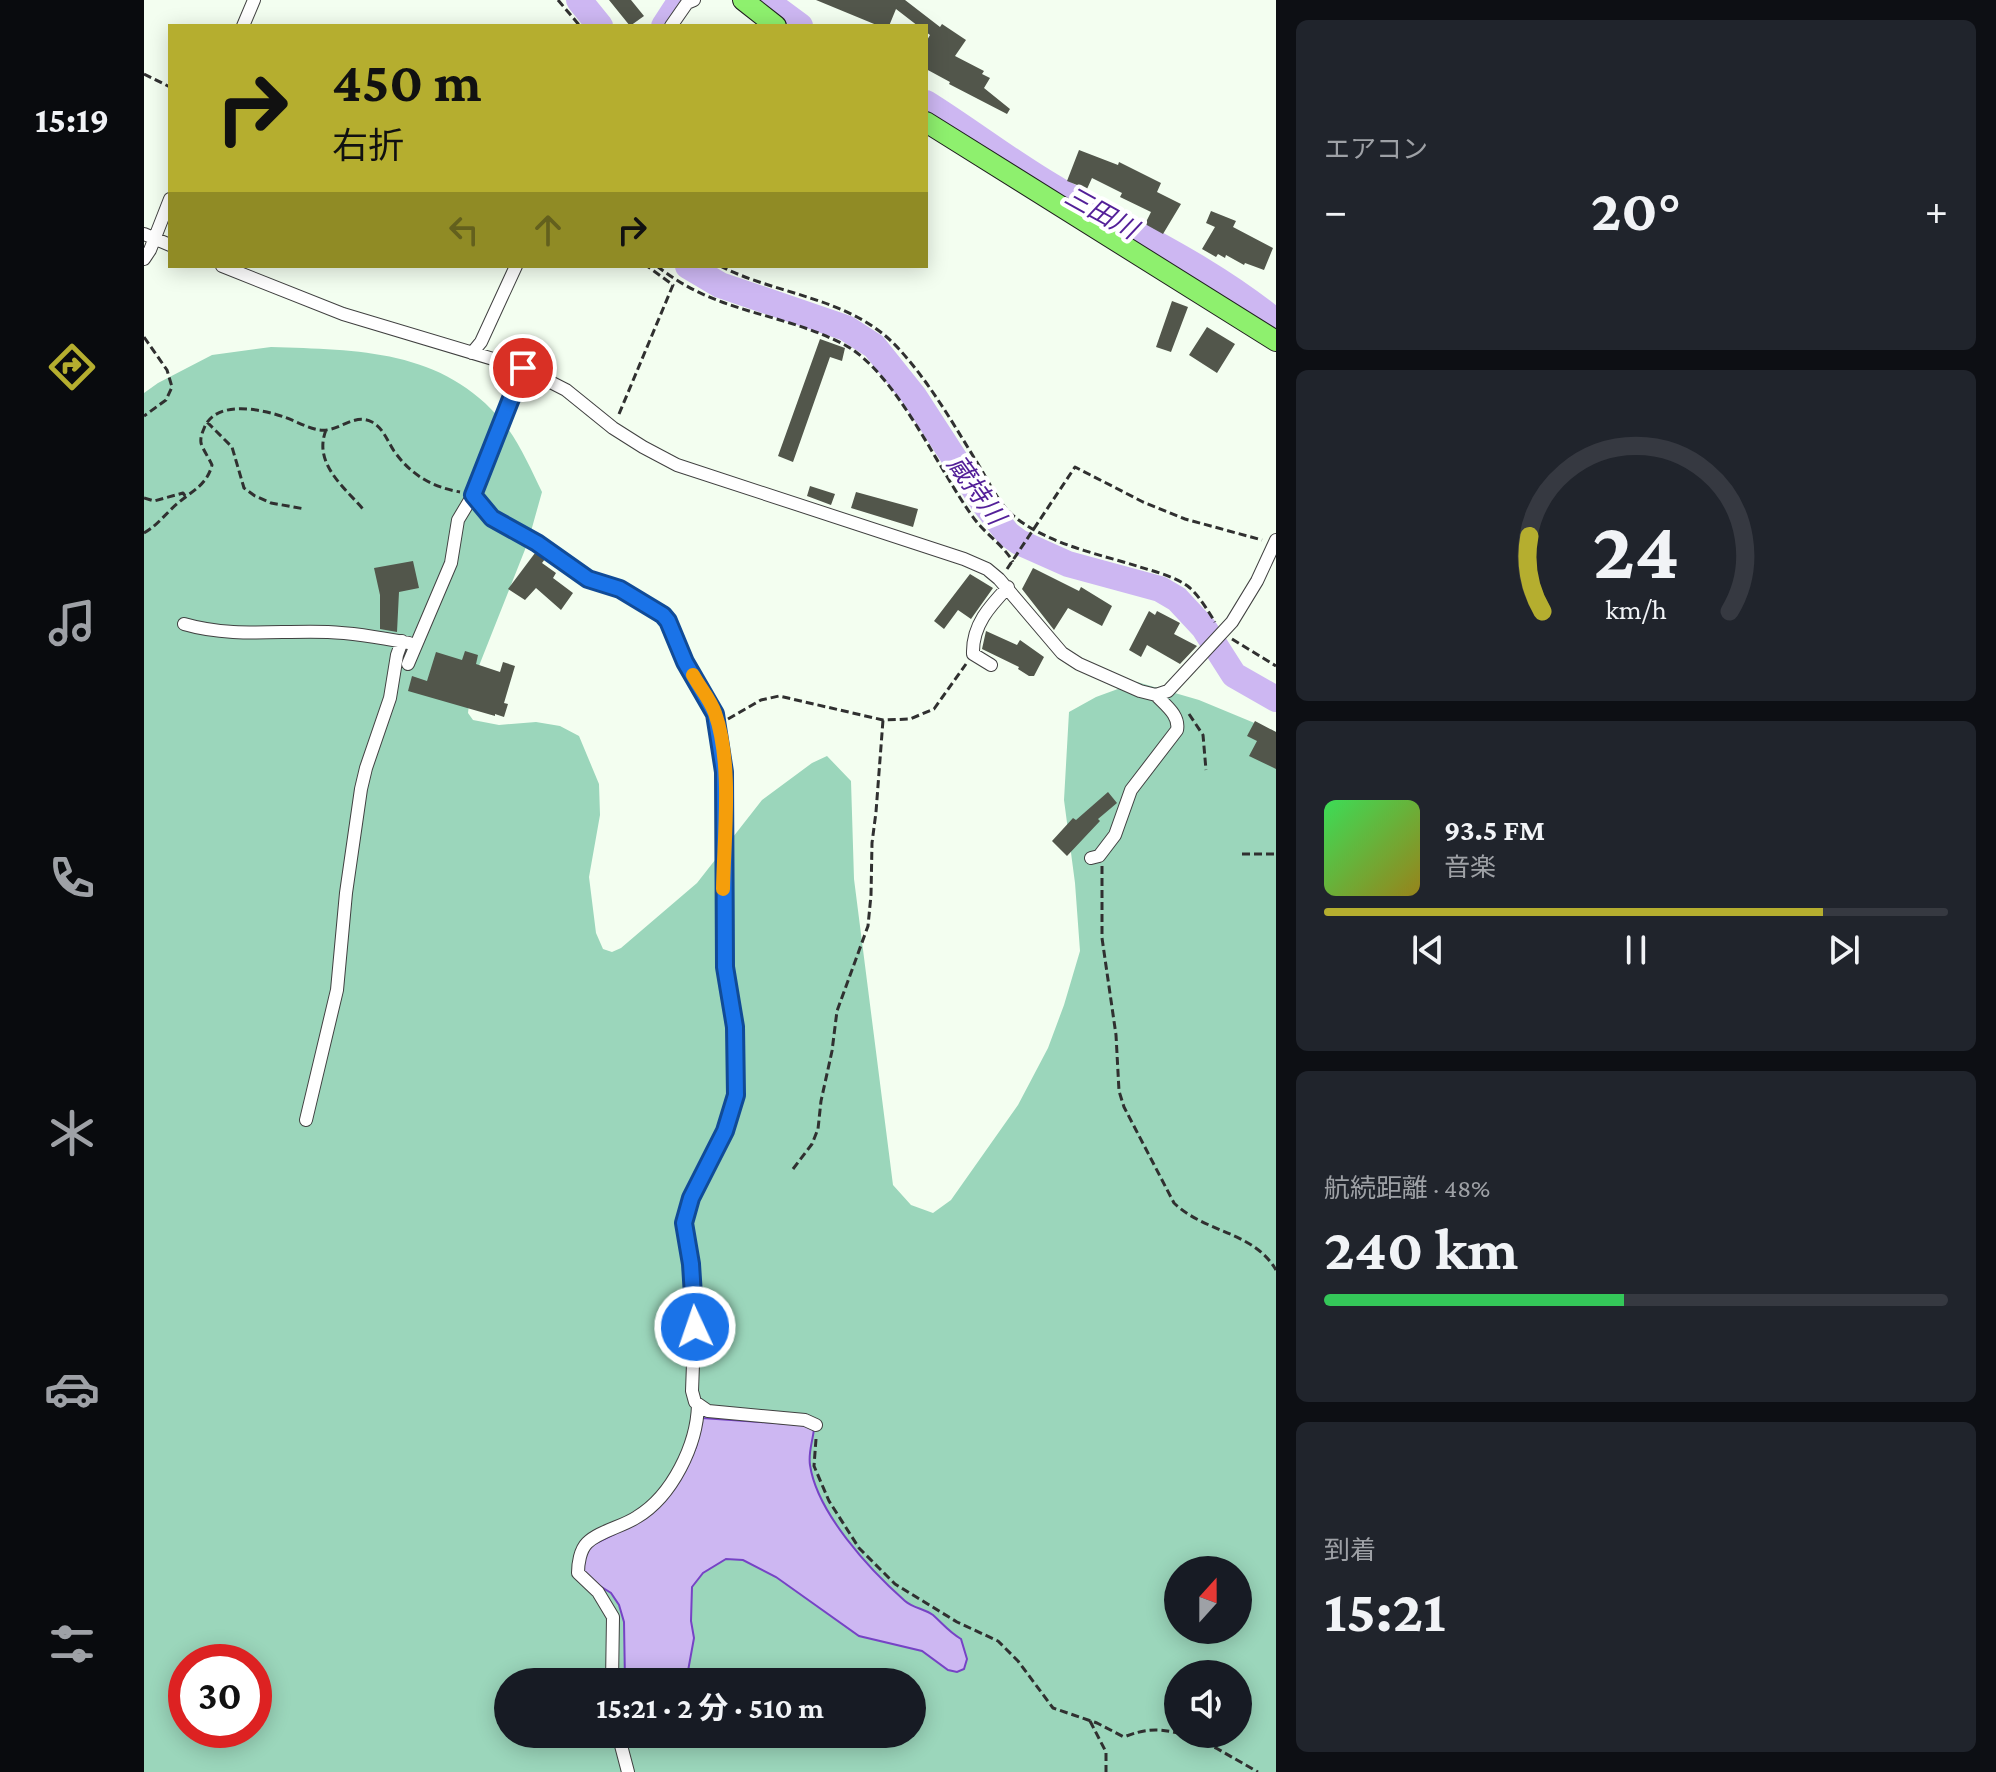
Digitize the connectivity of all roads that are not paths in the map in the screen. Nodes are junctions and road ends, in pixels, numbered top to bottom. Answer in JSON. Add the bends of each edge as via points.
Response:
{"nodes":[{"id":1,"x":254,"y":0,"type":"edge"},
{"id":2,"x":694,"y":0,"type":"edge"},
{"id":3,"x":743,"y":0,"type":"edge"},
{"id":4,"x":244,"y":24,"type":"edge"},
{"id":5,"x":672,"y":24,"type":"edge"},
{"id":6,"x":773,"y":24,"type":"edge"},
{"id":7,"x":928,"y":123,"type":"edge"},
{"id":8,"x":168,"y":203,"type":"edge"},
{"id":9,"x":149,"y":236,"type":"edge"},
{"id":10,"x":168,"y":244,"type":"edge"},
{"id":11,"x":144,"y":259,"type":"edge"},
{"id":12,"x":227,"y":268,"type":"edge"},
{"id":13,"x":515,"y":268,"type":"edge"},
{"id":14,"x":1276,"y":341,"type":"edge"},
{"id":15,"x":472,"y":353,"type":"junction"},
{"id":16,"x":523,"y":368,"type":"junction"},
{"id":17,"x":473,"y":495,"type":"junction"},
{"id":18,"x":1275,"y":542,"type":"edge"},
{"id":19,"x":1004,"y":583,"type":"junction"},
{"id":20,"x":184,"y":624,"type":"dead end"},
{"id":21,"x":402,"y":641,"type":"junction"},
{"id":22,"x":416,"y":644,"type":"junction"},
{"id":23,"x":408,"y":664,"type":"dead end"},
{"id":24,"x":991,"y":665,"type":"dead end"},
{"id":25,"x":1162,"y":693,"type":"junction"},
{"id":26,"x":1095,"y":857,"type":"road end"},
{"id":27,"x":306,"y":1120,"type":"dead end"},
{"id":28,"x":698,"y":1405,"type":"junction"},
{"id":29,"x":816,"y":1425,"type":"road end"},
{"id":30,"x":612,"y":1668,"type":"edge"},
{"id":31,"x":622,"y":1748,"type":"edge"},
{"id":32,"x":628,"y":1772,"type":"edge"}],
"edges":[{"from":1,"to":4,"type":"street"},
{"from":2,"to":5,"type":"street"},
{"from":3,"to":6,"type":"main road"},
{"from":7,"to":14,"type":"main road"},
{"from":8,"to":9,"type":"street"},
{"from":9,"to":10,"type":"street"},
{"from":9,"to":11,"type":"street"},
{"from":12,"to":15,"type":"street","via":[[343,314]]},
{"from":13,"to":15,"type":"street"},
{"from":15,"to":16,"type":"street"},
{"from":16,"to":17,"type":"street"},
{"from":16,"to":19,"type":"street","via":[[566,390],[613,428],[677,465],[964,559]]},
{"from":17,"to":22,"type":"street","via":[[458,520],[451,563]]},
{"from":17,"to":28,"type":"street","via":[[492,518],[588,579],[620,589],[663,615],[718,725],[724,772],[725,967],[735,1027],[736,1095],[684,1223],[695,1310],[692,1391]]},
{"from":18,"to":25,"type":"street","via":[[1257,581],[1223,631]]},
{"from":19,"to":24,"type":"street","via":[[975,633],[973,654]]},
{"from":19,"to":25,"type":"street","via":[[1062,653],[1140,691]]},
{"from":20,"to":21,"type":"street","via":[[252,635],[330,632]]},
{"from":21,"to":22,"type":"street"},
{"from":21,"to":27,"type":"street","via":[[361,789],[337,990]]},
{"from":22,"to":23,"type":"street"},
{"from":25,"to":26,"type":"street","via":[[1179,723],[1177,730],[1131,790],[1115,835]]},
{"from":28,"to":29,"type":"street","via":[[708,1411]]},
{"from":28,"to":30,"type":"street","via":[[677,1474],[646,1511],[589,1542],[580,1557],[578,1573],[613,1617]]},
{"from":31,"to":32,"type":"street"}]}
